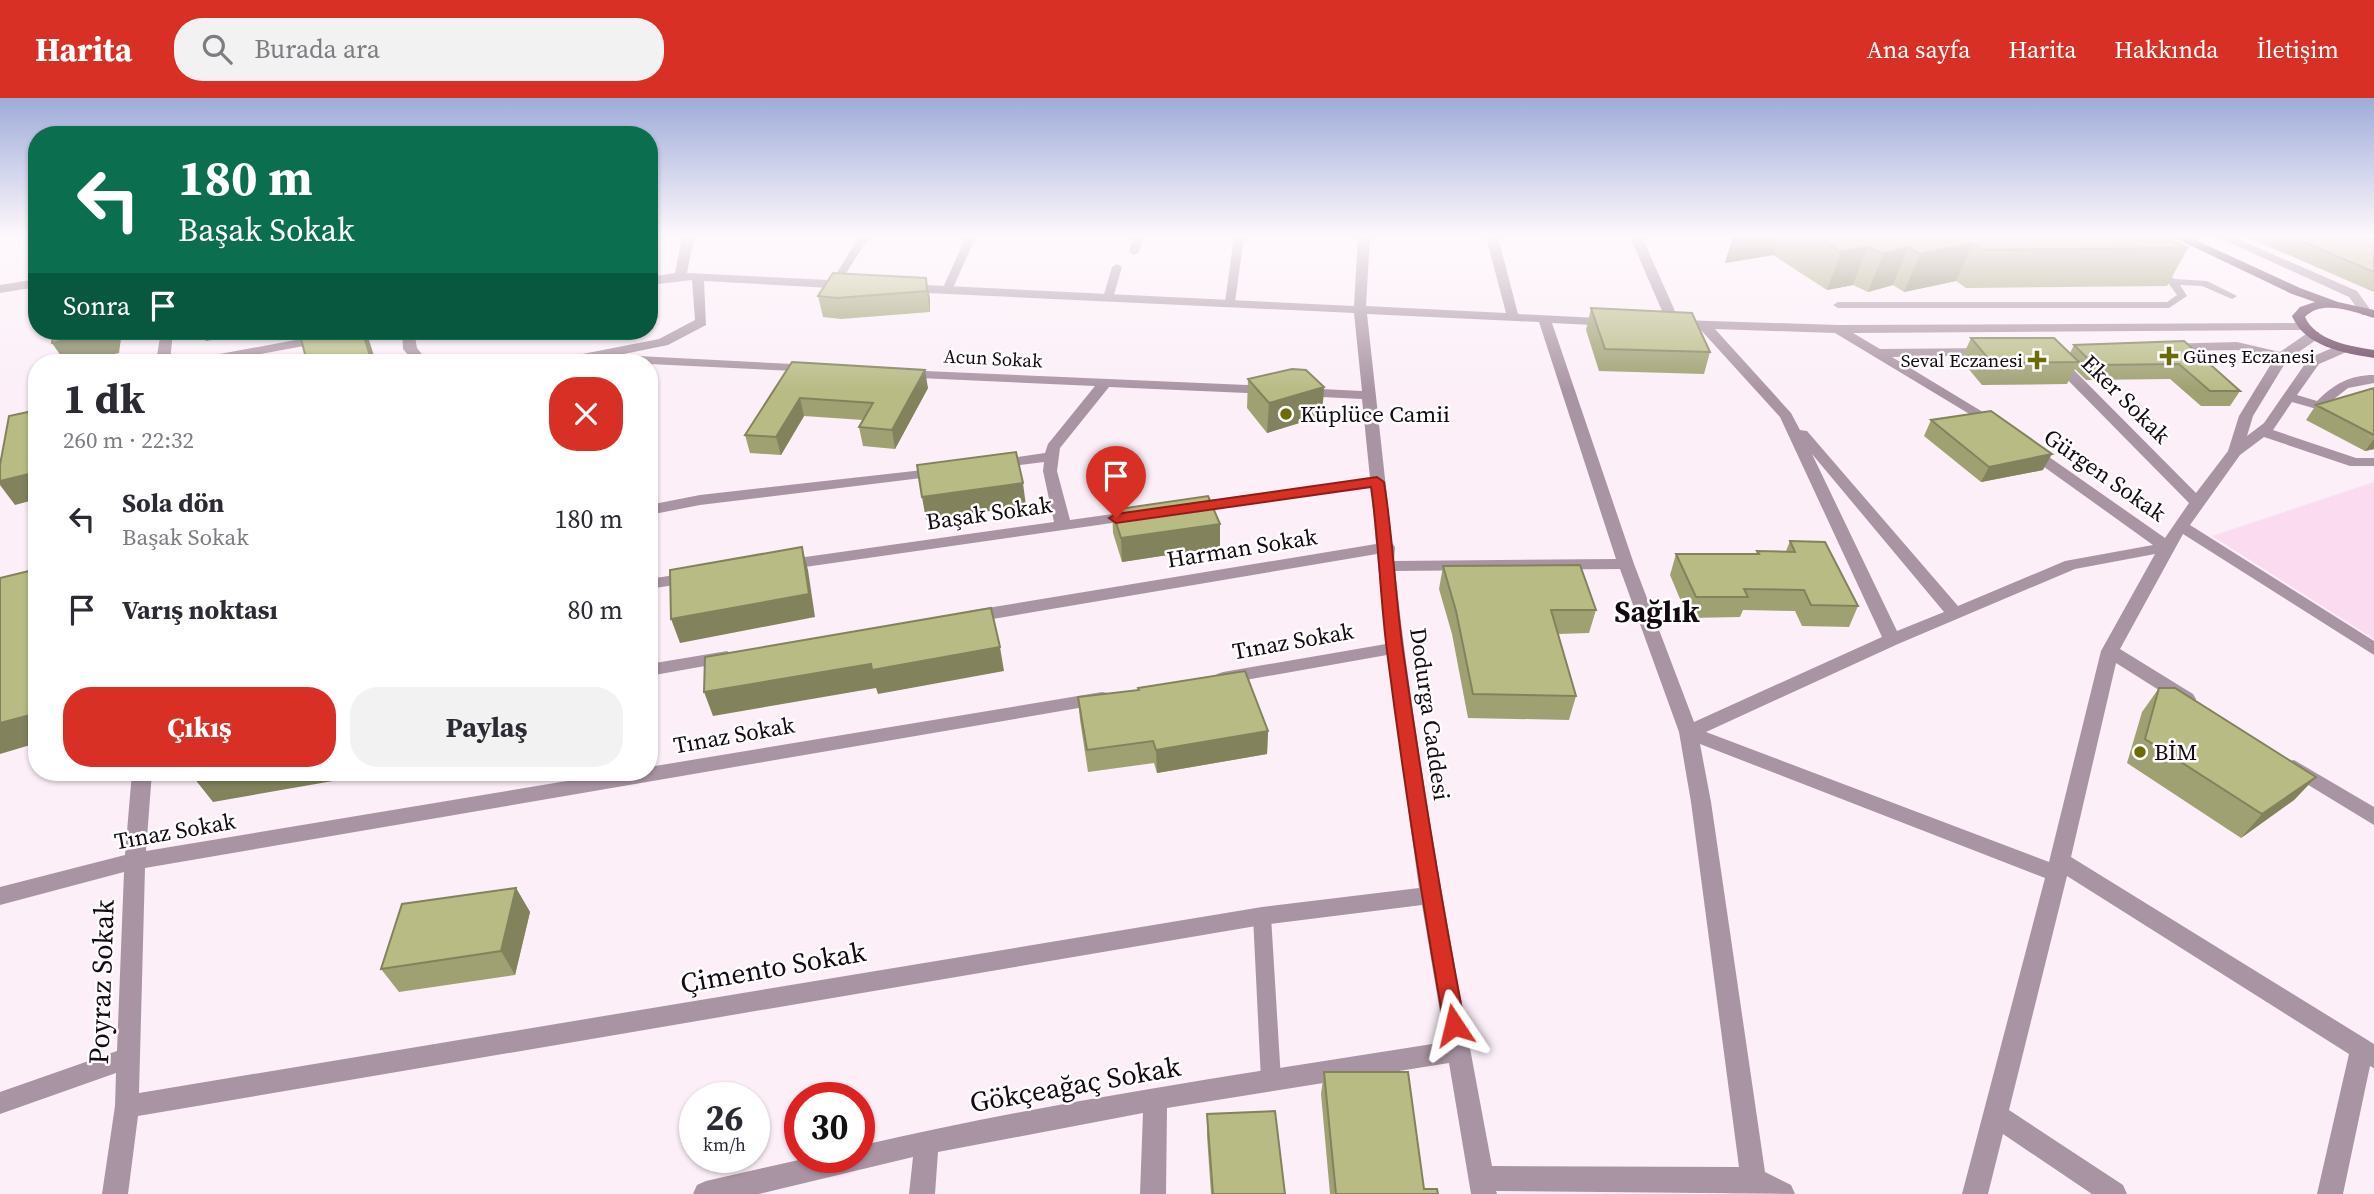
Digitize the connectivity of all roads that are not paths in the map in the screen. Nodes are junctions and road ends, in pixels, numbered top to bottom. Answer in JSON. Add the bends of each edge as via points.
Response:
{"nodes":[{"id":1,"x":699,"y":288,"type":"edge"},
{"id":2,"x":917,"y":288,"type":"edge"},
{"id":3,"x":1111,"y":288,"type":"edge"},
{"id":4,"x":1232,"y":288,"type":"edge"},
{"id":5,"x":1361,"y":288,"type":"edge"},
{"id":6,"x":1505,"y":288,"type":"edge"},
{"id":7,"x":1654,"y":288,"type":"edge"},
{"id":8,"x":2177,"y":288,"type":"edge"},
{"id":9,"x":2215,"y":288,"type":"edge"},
{"id":10,"x":2263,"y":288,"type":"edge"},
{"id":11,"x":2289,"y":288,"type":"edge"},
{"id":12,"x":2338,"y":288,"type":"edge"},
{"id":13,"x":947,"y":290,"type":"joint"},
{"id":14,"x":2232,"y":296,"type":"dead end"},
{"id":15,"x":1108,"y":298,"type":"junction"},
{"id":16,"x":1230,"y":302,"type":"junction"},
{"id":17,"x":1838,"y":305,"type":"dead end"},
{"id":18,"x":1360,"y":307,"type":"junction"},
{"id":19,"x":2342,"y":307,"type":"junction"},
{"id":20,"x":2301,"y":311,"type":"junction"},
{"id":21,"x":2372,"y":313,"type":"edge"},
{"id":22,"x":1513,"y":317,"type":"junction"},
{"id":23,"x":1544,"y":319,"type":"junction"},
{"id":24,"x":1622,"y":322,"type":"edge"},
{"id":25,"x":1704,"y":326,"type":"junction"},
{"id":26,"x":2174,"y":327,"type":"junction"},
{"id":27,"x":2023,"y":328,"type":"junction"},
{"id":28,"x":1838,"y":329,"type":"junction"},
{"id":29,"x":2308,"y":331,"type":"junction"},
{"id":30,"x":315,"y":340,"type":"edge"},
{"id":31,"x":2041,"y":346,"type":"junction"},
{"id":32,"x":2196,"y":346,"type":"junction"},
{"id":33,"x":2155,"y":347,"type":"edge"},
{"id":34,"x":2344,"y":348,"type":"junction"},
{"id":35,"x":2073,"y":349,"type":"edge"},
{"id":36,"x":2004,"y":351,"type":"edge"},
{"id":37,"x":1879,"y":353,"type":"junction"},
{"id":38,"x":241,"y":354,"type":"edge"},
{"id":39,"x":601,"y":354,"type":"edge"},
{"id":40,"x":2374,"y":354,"type":"edge"},
{"id":41,"x":2282,"y":357,"type":"junction"},
{"id":42,"x":658,"y":362,"type":"edge"},
{"id":43,"x":826,"y":370,"type":"edge"},
{"id":44,"x":882,"y":373,"type":"edge"},
{"id":45,"x":2374,"y":379,"type":"edge"},
{"id":46,"x":1105,"y":383,"type":"junction"},
{"id":47,"x":1367,"y":395,"type":"junction"},
{"id":48,"x":2289,"y":397,"type":"junction"},
{"id":49,"x":1786,"y":416,"type":"junction"},
{"id":50,"x":2262,"y":431,"type":"junction"},
{"id":51,"x":2235,"y":452,"type":"junction"},
{"id":52,"x":1052,"y":457,"type":"junction"},
{"id":53,"x":2374,"y":462,"type":"edge"},
{"id":54,"x":977,"y":467,"type":"edge"},
{"id":55,"x":951,"y":470,"type":"edge"},
{"id":56,"x":1377,"y":482,"type":"junction"},
{"id":57,"x":2197,"y":502,"type":"junction"},
{"id":58,"x":658,"y":508,"type":"edge"},
{"id":59,"x":1172,"y":510,"type":"edge"},
{"id":60,"x":1145,"y":514,"type":"edge"},
{"id":61,"x":1063,"y":526,"type":"junction"},
{"id":62,"x":2181,"y":526,"type":"junction"},
{"id":63,"x":2167,"y":547,"type":"junction"},
{"id":64,"x":1386,"y":556,"type":"junction"},
{"id":65,"x":1626,"y":564,"type":"junction"},
{"id":66,"x":774,"y":566,"type":"edge"},
{"id":67,"x":705,"y":576,"type":"edge"},
{"id":68,"x":658,"y":583,"type":"edge"},
{"id":69,"x":1954,"y":612,"type":"junction"},
{"id":70,"x":950,"y":620,"type":"edge"},
{"id":71,"x":1892,"y":640,"type":"junction"},
{"id":72,"x":1395,"y":649,"type":"junction"},
{"id":73,"x":2374,"y":649,"type":"edge"},
{"id":74,"x":2110,"y":651,"type":"junction"},
{"id":75,"x":745,"y":654,"type":"edge"},
{"id":76,"x":658,"y":668,"type":"edge"},
{"id":77,"x":1203,"y":681,"type":"edge"},
{"id":78,"x":1121,"y":695,"type":"edge"},
{"id":79,"x":2204,"y":710,"type":"edge"},
{"id":80,"x":1688,"y":732,"type":"junction"},
{"id":81,"x":2273,"y":753,"type":"edge"},
{"id":82,"x":658,"y":773,"type":"edge"},
{"id":83,"x":141,"y":781,"type":"edge"},
{"id":84,"x":610,"y":781,"type":"edge"},
{"id":85,"x":2374,"y":817,"type":"edge"},
{"id":86,"x":135,"y":861,"type":"junction"},
{"id":87,"x":2058,"y":867,"type":"junction"},
{"id":88,"x":0,"y":895,"type":"edge"},
{"id":89,"x":1431,"y":895,"type":"junction"},
{"id":90,"x":1262,"y":916,"type":"junction"},
{"id":91,"x":1459,"y":1051,"type":"junction"},
{"id":92,"x":2368,"y":1053,"type":"edge"},
{"id":93,"x":128,"y":1058,"type":"junction"},
{"id":94,"x":1271,"y":1080,"type":"junction"},
{"id":95,"x":1155,"y":1099,"type":"junction"},
{"id":96,"x":0,"y":1103,"type":"edge"},
{"id":97,"x":127,"y":1106,"type":"junction"},
{"id":98,"x":1994,"y":1115,"type":"junction"},
{"id":99,"x":927,"y":1142,"type":"junction"},
{"id":100,"x":1753,"y":1180,"type":"junction"},
{"id":101,"x":1483,"y":1186,"type":"edge"},
{"id":102,"x":115,"y":1194,"type":"edge"},
{"id":103,"x":706,"y":1194,"type":"edge"},
{"id":104,"x":922,"y":1194,"type":"edge"},
{"id":105,"x":1153,"y":1194,"type":"edge"},
{"id":106,"x":1782,"y":1194,"type":"edge"},
{"id":107,"x":1975,"y":1194,"type":"edge"},
{"id":108,"x":2114,"y":1194,"type":"edge"},
{"id":109,"x":2330,"y":1194,"type":"edge"}],
"edges":[{"from":1,"to":39,"type":"street","via":[[701,322],[663,342]]},
{"from":2,"to":13,"type":"street"},
{"from":3,"to":15,"type":"lane"},
{"from":4,"to":16,"type":"lane"},
{"from":5,"to":18,"type":"street","name":"Dodurga Caddesi"},
{"from":6,"to":22,"type":"street"},
{"from":7,"to":25,"type":"street","via":[[1667,324]]},
{"from":8,"to":17,"type":"lane","via":[[2182,296],[2169,305]]},
{"from":9,"to":14,"type":"lane"},
{"from":10,"to":20,"type":"main road"},
{"from":11,"to":19,"type":"main road"},
{"from":12,"to":21,"type":"street","via":[[2359,299]]},
{"from":13,"to":15,"type":"street"},
{"from":15,"to":16,"type":"street"},
{"from":16,"to":18,"type":"street"},
{"from":18,"to":22,"type":"street"},
{"from":18,"to":47,"type":"street","name":"Dodurga Caddesi"},
{"from":19,"to":20,"type":"main road","via":[[2316,306]]},
{"from":19,"to":21,"type":"main road"},
{"from":20,"to":29,"type":"main road","via":[[2298,316]]},
{"from":22,"to":23,"type":"street"},
{"from":23,"to":24,"type":"street"},
{"from":23,"to":65,"type":"street"},
{"from":25,"to":28,"type":"street"},
{"from":25,"to":49,"type":"street"},
{"from":26,"to":27,"type":"street"},
{"from":26,"to":29,"type":"street"},
{"from":26,"to":32,"type":"street"},
{"from":27,"to":28,"type":"street"},
{"from":27,"to":31,"type":"street","name":"Eker Sokak"},
{"from":28,"to":37,"type":"street","name":"Gürgen Sokak"},
{"from":29,"to":34,"type":"main road"},
{"from":29,"to":41,"type":"street"},
{"from":30,"to":38,"type":"street"},
{"from":31,"to":35,"type":"street"},
{"from":31,"to":57,"type":"street","name":"Eker Sokak"},
{"from":32,"to":33,"type":"street"},
{"from":32,"to":41,"type":"street","via":[[2246,347]]},
{"from":34,"to":40,"type":"main road"},
{"from":34,"to":48,"type":"street","via":[[2314,361]]},
{"from":36,"to":37,"type":"street"},
{"from":37,"to":63,"type":"street","name":"Gürgen Sokak","via":[[1989,421]]},
{"from":41,"to":51,"type":"street","via":[[2246,416]]},
{"from":42,"to":43,"type":"street"},
{"from":44,"to":46,"type":"street","name":"Acun Sokak"},
{"from":45,"to":48,"type":"street","via":[[2341,385],[2320,406]]},
{"from":46,"to":47,"type":"street","name":"Acun Sokak"},
{"from":46,"to":52,"type":"street","via":[[1054,447]]},
{"from":47,"to":56,"type":"street","name":"Dodurga Caddesi"},
{"from":48,"to":50,"type":"street"},
{"from":49,"to":69,"type":"street"},
{"from":49,"to":71,"type":"street"},
{"from":50,"to":51,"type":"street"},
{"from":50,"to":53,"type":"street","via":[[2355,463]]},
{"from":51,"to":57,"type":"street"},
{"from":52,"to":54,"type":"street"},
{"from":52,"to":61,"type":"street","via":[[1050,471]]},
{"from":55,"to":58,"type":"street"},
{"from":56,"to":59,"type":"street"},
{"from":56,"to":64,"type":"street","name":"Dodurga Caddesi"},
{"from":57,"to":62,"type":"street"},
{"from":60,"to":61,"type":"street","name":"Başak Sokak"},
{"from":61,"to":66,"type":"street","name":"Başak Sokak"},
{"from":62,"to":63,"type":"street"},
{"from":62,"to":73,"type":"street"},
{"from":63,"to":69,"type":"street","via":[[2071,565]]},
{"from":63,"to":74,"type":"street"},
{"from":64,"to":65,"type":"street","name":"Harman Sokak"},
{"from":64,"to":70,"type":"street","name":"Harman Sokak"},
{"from":64,"to":72,"type":"street","name":"Dodurga Caddesi"},
{"from":65,"to":80,"type":"street"},
{"from":67,"to":68,"type":"street"},
{"from":69,"to":71,"type":"street"},
{"from":71,"to":80,"type":"street"},
{"from":72,"to":77,"type":"street","name":"Tınaz Sokak"},
{"from":72,"to":89,"type":"street","name":"Dodurga Caddesi"},
{"from":74,"to":79,"type":"street"},
{"from":74,"to":87,"type":"street"},
{"from":75,"to":76,"type":"street"},
{"from":78,"to":82,"type":"street","name":"Tınaz Sokak"},
{"from":80,"to":87,"type":"street"},
{"from":80,"to":100,"type":"street"},
{"from":81,"to":85,"type":"street"},
{"from":83,"to":86,"type":"street","name":"Poyraz Sokak"},
{"from":84,"to":86,"type":"street","name":"Tınaz Sokak"},
{"from":86,"to":88,"type":"street","name":"Tınaz Sokak"},
{"from":86,"to":93,"type":"street","name":"Poyraz Sokak"},
{"from":87,"to":92,"type":"street"},
{"from":87,"to":98,"type":"street"},
{"from":89,"to":90,"type":"street","name":"Çimento Sokak"},
{"from":89,"to":91,"type":"street","name":"Dodurga Caddesi"},
{"from":90,"to":94,"type":"lane"},
{"from":90,"to":97,"type":"street","name":"Çimento Sokak"},
{"from":91,"to":94,"type":"street","name":"Gökçeağaç Sokak"},
{"from":91,"to":101,"type":"street","name":"Dodurga Caddesi"},
{"from":92,"to":109,"type":"street"},
{"from":93,"to":96,"type":"street"},
{"from":93,"to":97,"type":"street","name":"Poyraz Sokak"},
{"from":94,"to":95,"type":"street","name":"Gökçeağaç Sokak"},
{"from":95,"to":99,"type":"street","name":"Gökçeağaç Sokak"},
{"from":95,"to":105,"type":"street"},
{"from":97,"to":102,"type":"street","name":"Poyraz Sokak"},
{"from":98,"to":107,"type":"street"},
{"from":98,"to":108,"type":"street"},
{"from":99,"to":103,"type":"street","name":"Gökçeağaç Sokak"},
{"from":99,"to":104,"type":"street"},
{"from":100,"to":101,"type":"street"},
{"from":100,"to":106,"type":"street"}]}
